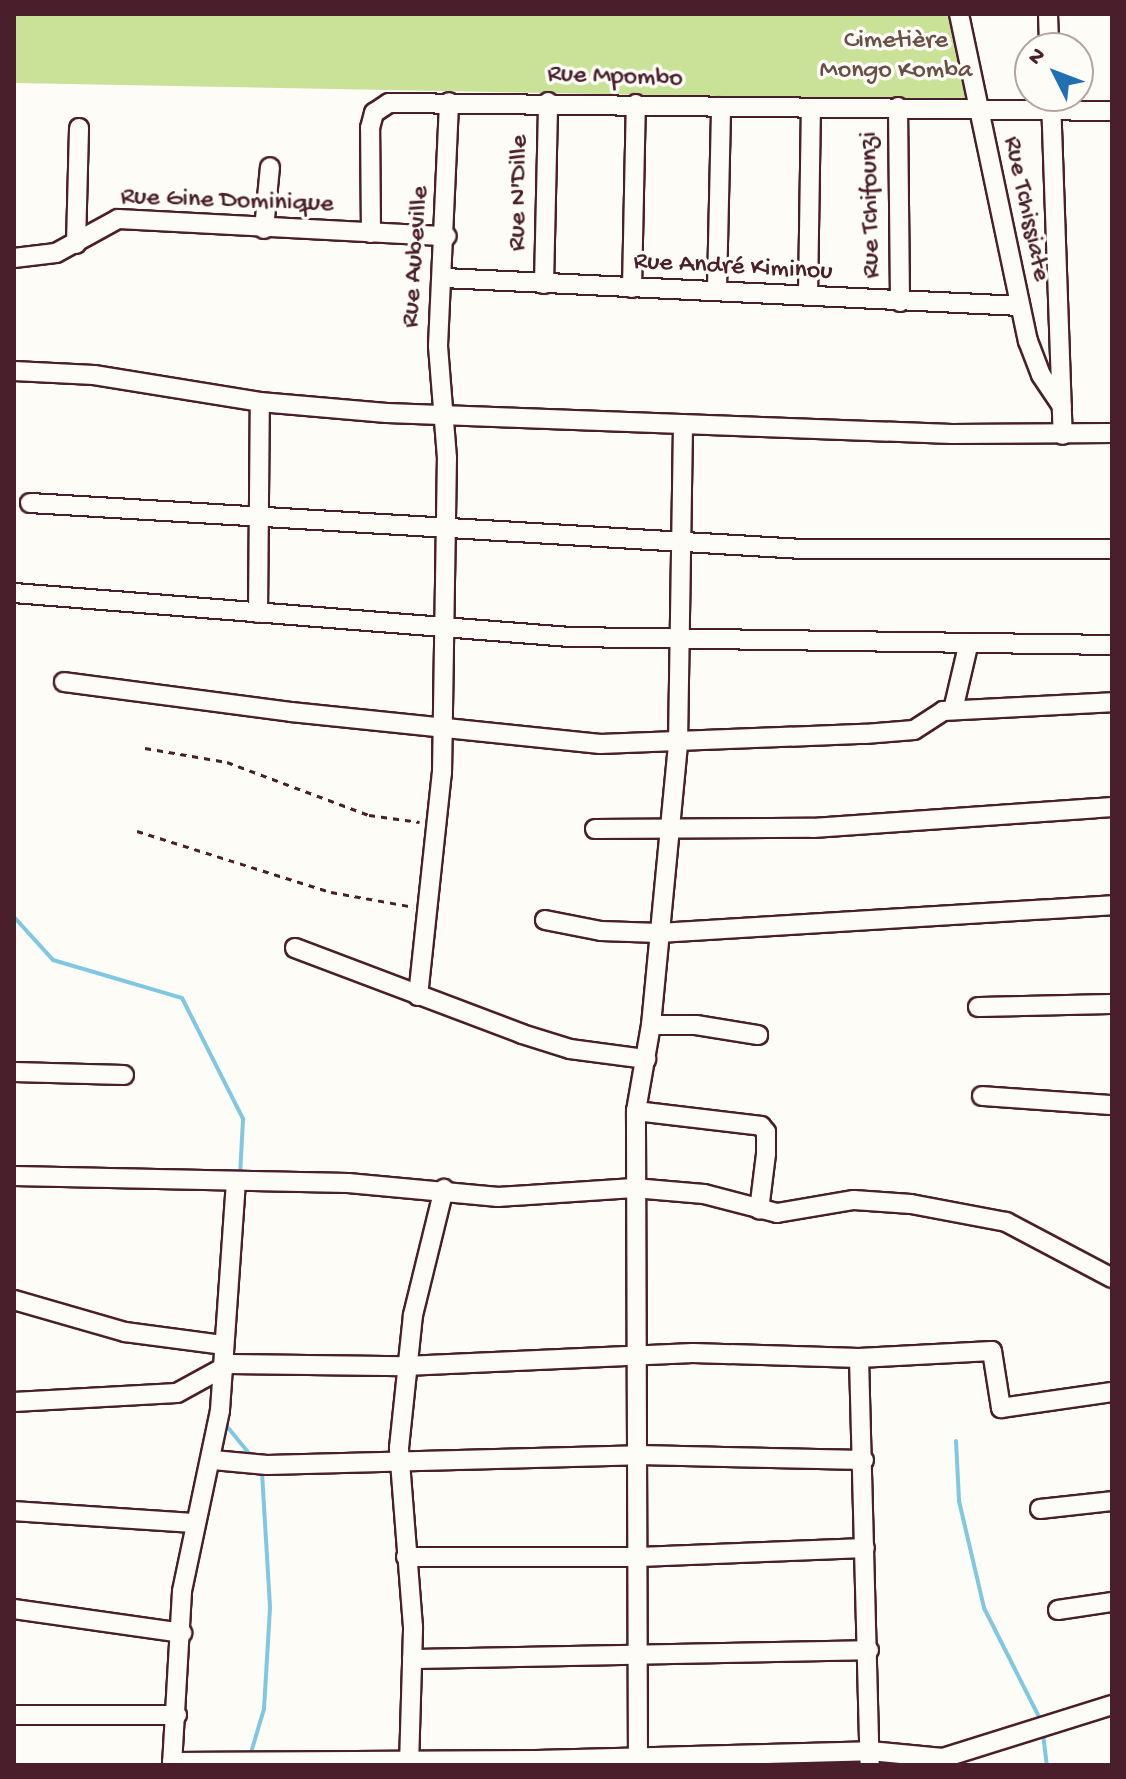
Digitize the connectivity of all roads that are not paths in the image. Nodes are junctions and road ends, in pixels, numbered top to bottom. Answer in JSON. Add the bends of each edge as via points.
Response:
{"nodes":[{"id":1,"x":959,"y":14,"type":"edge"},
{"id":2,"x":449,"y":102,"type":"junction"},
{"id":3,"x":548,"y":102,"type":"junction"},
{"id":4,"x":636,"y":104,"type":"junction"},
{"id":5,"x":721,"y":107,"type":"junction"},
{"id":6,"x":898,"y":107,"type":"junction"},
{"id":7,"x":1014,"y":108,"type":"edge"},
{"id":8,"x":811,"y":109,"type":"junction"},
{"id":9,"x":1051,"y":112,"type":"edge"},
{"id":10,"x":978,"y":113,"type":"junction"},
{"id":11,"x":79,"y":128,"type":"dead end"},
{"id":12,"x":270,"y":167,"type":"dead end"},
{"id":13,"x":264,"y":229,"type":"junction"},
{"id":14,"x":371,"y":233,"type":"junction"},
{"id":15,"x":447,"y":236,"type":"junction"},
{"id":16,"x":76,"y":244,"type":"junction"},
{"id":17,"x":14,"y":258,"type":"edge"},
{"id":18,"x":444,"y":278,"type":"junction"},
{"id":19,"x":544,"y":284,"type":"junction"},
{"id":20,"x":632,"y":288,"type":"junction"},
{"id":21,"x":717,"y":288,"type":"junction"},
{"id":22,"x":808,"y":295,"type":"junction"},
{"id":23,"x":900,"y":302,"type":"junction"},
{"id":24,"x":1020,"y":306,"type":"junction"},
{"id":25,"x":14,"y":371,"type":"edge"},
{"id":26,"x":260,"y":402,"type":"junction"},
{"id":27,"x":1062,"y":406,"type":"junction"},
{"id":28,"x":446,"y":414,"type":"junction"},
{"id":29,"x":683,"y":424,"type":"junction"},
{"id":30,"x":1112,"y":433,"type":"edge"},
{"id":31,"x":1063,"y":435,"type":"junction"},
{"id":32,"x":30,"y":503,"type":"dead end"},
{"id":33,"x":259,"y":515,"type":"junction"},
{"id":34,"x":447,"y":527,"type":"junction"},
{"id":35,"x":682,"y":543,"type":"junction"},
{"id":36,"x":1112,"y":549,"type":"edge"},
{"id":37,"x":14,"y":593,"type":"edge"},
{"id":38,"x":258,"y":613,"type":"junction"},
{"id":39,"x":445,"y":627,"type":"junction"},
{"id":40,"x":683,"y":640,"type":"junction"},
{"id":41,"x":1112,"y":645,"type":"edge"},
{"id":42,"x":968,"y":646,"type":"junction"},
{"id":43,"x":64,"y":682,"type":"dead end"},
{"id":44,"x":1112,"y":702,"type":"edge"},
{"id":45,"x":953,"y":710,"type":"junction"},
{"id":46,"x":443,"y":727,"type":"junction"},
{"id":47,"x":678,"y":744,"type":"junction"},
{"id":48,"x":1112,"y":807,"type":"edge"},
{"id":49,"x":595,"y":829,"type":"dead end"},
{"id":50,"x":668,"y":831,"type":"junction"},
{"id":51,"x":1112,"y":905,"type":"edge"},
{"id":52,"x":545,"y":920,"type":"dead end"},
{"id":53,"x":659,"y":933,"type":"junction"},
{"id":54,"x":295,"y":948,"type":"dead end"},
{"id":55,"x":418,"y":996,"type":"junction"},
{"id":56,"x":1112,"y":1004,"type":"edge"},
{"id":57,"x":978,"y":1007,"type":"dead end"},
{"id":58,"x":651,"y":1025,"type":"junction"},
{"id":59,"x":758,"y":1035,"type":"dead end"},
{"id":60,"x":646,"y":1059,"type":"junction"},
{"id":61,"x":14,"y":1072,"type":"edge"},
{"id":62,"x":124,"y":1075,"type":"dead end"},
{"id":63,"x":982,"y":1096,"type":"dead end"},
{"id":64,"x":1112,"y":1105,"type":"edge"},
{"id":65,"x":636,"y":1111,"type":"junction"},
{"id":66,"x":14,"y":1176,"type":"edge"},
{"id":67,"x":236,"y":1182,"type":"junction"},
{"id":68,"x":634,"y":1188,"type":"junction"},
{"id":69,"x":444,"y":1189,"type":"junction"},
{"id":70,"x":759,"y":1210,"type":"junction"},
{"id":71,"x":1112,"y":1278,"type":"edge"},
{"id":72,"x":14,"y":1300,"type":"edge"},
{"id":73,"x":224,"y":1345,"type":"junction"},
{"id":74,"x":859,"y":1358,"type":"junction"},
{"id":75,"x":639,"y":1359,"type":"junction"},
{"id":76,"x":224,"y":1365,"type":"junction"},
{"id":77,"x":405,"y":1366,"type":"junction"},
{"id":78,"x":1112,"y":1392,"type":"edge"},
{"id":79,"x":14,"y":1402,"type":"edge"},
{"id":80,"x":639,"y":1455,"type":"junction"},
{"id":81,"x":213,"y":1460,"type":"junction"},
{"id":82,"x":400,"y":1460,"type":"junction"},
{"id":83,"x":864,"y":1460,"type":"junction"},
{"id":84,"x":1112,"y":1501,"type":"edge"},
{"id":85,"x":1040,"y":1509,"type":"dead end"},
{"id":86,"x":14,"y":1511,"type":"edge"},
{"id":87,"x":196,"y":1523,"type":"junction"},
{"id":88,"x":865,"y":1548,"type":"junction"},
{"id":89,"x":406,"y":1557,"type":"junction"},
{"id":90,"x":639,"y":1557,"type":"junction"},
{"id":91,"x":1112,"y":1602,"type":"edge"},
{"id":92,"x":14,"y":1609,"type":"edge"},
{"id":93,"x":1058,"y":1610,"type":"dead end"},
{"id":94,"x":182,"y":1633,"type":"junction"},
{"id":95,"x":869,"y":1650,"type":"junction"},
{"id":96,"x":638,"y":1653,"type":"junction"},
{"id":97,"x":412,"y":1659,"type":"junction"},
{"id":98,"x":1112,"y":1705,"type":"edge"},
{"id":99,"x":14,"y":1715,"type":"edge"},
{"id":100,"x":177,"y":1715,"type":"junction"},
{"id":101,"x":870,"y":1758,"type":"edge"},
{"id":102,"x":638,"y":1761,"type":"edge"},
{"id":103,"x":172,"y":1764,"type":"edge"},
{"id":104,"x":409,"y":1764,"type":"edge"}],
"edges":[{"from":1,"to":10,"type":"street","name":"Rue Tchissiate"},
{"from":2,"to":3,"type":"street","name":"Rue Mpombo"},
{"from":2,"to":14,"type":"street","name":"Rue Mpombo","via":[[389,103],[374,113]]},
{"from":2,"to":15,"type":"street","name":"Rue Aubeville"},
{"from":3,"to":4,"type":"street","name":"Rue Mpombo"},
{"from":3,"to":19,"type":"street","name":"Rue N'Dille"},
{"from":4,"to":5,"type":"street","name":"Rue Mpombo"},
{"from":4,"to":20,"type":"street"},
{"from":5,"to":8,"type":"street","name":"Rue Mpombo"},
{"from":5,"to":21,"type":"street"},
{"from":6,"to":8,"type":"street","name":"Rue Mpombo"},
{"from":6,"to":10,"type":"street","name":"Rue Mpombo"},
{"from":6,"to":23,"type":"street","name":"Rue Tchifounzi"},
{"from":7,"to":10,"type":"street","name":"Rue Mpombo"},
{"from":8,"to":22,"type":"street"},
{"from":9,"to":27,"type":"street"},
{"from":10,"to":24,"type":"street","name":"Rue Tchissiate"},
{"from":11,"to":16,"type":"street"},
{"from":12,"to":13,"type":"street"},
{"from":13,"to":14,"type":"street","name":"Rue Gine Dominique"},
{"from":13,"to":16,"type":"street","name":"Rue Gine Dominique","via":[[118,219]]},
{"from":14,"to":15,"type":"street","name":"Rue Gine Dominique"},
{"from":15,"to":18,"type":"street","name":"Rue Aubeville"},
{"from":16,"to":17,"type":"street","name":"Rue Gine Dominique","via":[[56,253]]},
{"from":18,"to":19,"type":"street","name":"Rue André Kiminou"},
{"from":18,"to":28,"type":"street","name":"Rue Aubeville","via":[[438,346]]},
{"from":19,"to":20,"type":"street","name":"Rue André Kiminou"},
{"from":20,"to":21,"type":"street","name":"Rue André Kiminou"},
{"from":21,"to":22,"type":"street","name":"Rue André Kiminou"},
{"from":22,"to":23,"type":"street","name":"Rue André Kiminou"},
{"from":23,"to":24,"type":"street","name":"Rue André Kiminou"},
{"from":24,"to":27,"type":"street","name":"Rue Tchissiate","via":[[1041,375]]},
{"from":25,"to":26,"type":"street","via":[[94,375]]},
{"from":26,"to":28,"type":"street"},
{"from":26,"to":33,"type":"street"},
{"from":27,"to":31,"type":"street"},
{"from":28,"to":29,"type":"street"},
{"from":28,"to":34,"type":"street","name":"Rue Aubeville"},
{"from":29,"to":31,"type":"street"},
{"from":29,"to":35,"type":"street"},
{"from":30,"to":31,"type":"street"},
{"from":32,"to":33,"type":"street"},
{"from":33,"to":34,"type":"street"},
{"from":33,"to":38,"type":"street"},
{"from":34,"to":35,"type":"street"},
{"from":34,"to":39,"type":"street","name":"Rue Aubeville"},
{"from":35,"to":36,"type":"street","via":[[803,549]]},
{"from":35,"to":40,"type":"street"},
{"from":37,"to":38,"type":"street"},
{"from":38,"to":39,"type":"street"},
{"from":39,"to":40,"type":"street"},
{"from":39,"to":46,"type":"street","name":"Rue Aubeville"},
{"from":40,"to":42,"type":"street"},
{"from":40,"to":47,"type":"street"},
{"from":41,"to":42,"type":"street"},
{"from":42,"to":45,"type":"street"},
{"from":43,"to":46,"type":"street"},
{"from":44,"to":45,"type":"street"},
{"from":45,"to":47,"type":"street","via":[[914,730]]},
{"from":46,"to":47,"type":"street","via":[[527,739]]},
{"from":46,"to":55,"type":"street","name":"Rue Aubeville","via":[[440,825]]},
{"from":47,"to":50,"type":"street"},
{"from":48,"to":50,"type":"street","via":[[813,828]]},
{"from":49,"to":50,"type":"street"},
{"from":50,"to":53,"type":"street"},
{"from":51,"to":53,"type":"street"},
{"from":52,"to":53,"type":"street","via":[[601,931]]},
{"from":53,"to":58,"type":"street"},
{"from":54,"to":55,"type":"street"},
{"from":55,"to":60,"type":"street","via":[[570,1049]]},
{"from":56,"to":57,"type":"street"},
{"from":58,"to":59,"type":"street","via":[[696,1025]]},
{"from":58,"to":60,"type":"street"},
{"from":60,"to":65,"type":"street"},
{"from":61,"to":62,"type":"street"},
{"from":63,"to":64,"type":"street"},
{"from":65,"to":68,"type":"street"},
{"from":65,"to":70,"type":"street","via":[[761,1126],[766,1154]]},
{"from":66,"to":67,"type":"street"},
{"from":67,"to":69,"type":"street"},
{"from":67,"to":73,"type":"street"},
{"from":68,"to":69,"type":"street","via":[[510,1197]]},
{"from":68,"to":70,"type":"street","via":[[704,1194]]},
{"from":68,"to":75,"type":"street"},
{"from":69,"to":77,"type":"street"},
{"from":70,"to":71,"type":"street","via":[[777,1213],[854,1200],[973,1214],[1006,1222]]},
{"from":72,"to":73,"type":"street","via":[[125,1332]]},
{"from":73,"to":76,"type":"street"},
{"from":74,"to":75,"type":"street","via":[[693,1353]]},
{"from":74,"to":78,"type":"street","via":[[992,1351],[1003,1409]]},
{"from":74,"to":83,"type":"street"},
{"from":75,"to":77,"type":"street"},
{"from":75,"to":80,"type":"street"},
{"from":76,"to":77,"type":"street"},
{"from":76,"to":79,"type":"street","via":[[177,1393]]},
{"from":76,"to":81,"type":"street"},
{"from":77,"to":82,"type":"street"},
{"from":80,"to":82,"type":"street"},
{"from":80,"to":83,"type":"street"},
{"from":80,"to":90,"type":"street"},
{"from":81,"to":82,"type":"street","via":[[267,1465]]},
{"from":81,"to":87,"type":"street"},
{"from":82,"to":89,"type":"street"},
{"from":83,"to":88,"type":"street"},
{"from":84,"to":85,"type":"street"},
{"from":86,"to":87,"type":"street"},
{"from":87,"to":94,"type":"street","via":[[182,1591]]},
{"from":88,"to":90,"type":"street"},
{"from":88,"to":95,"type":"street"},
{"from":89,"to":90,"type":"street"},
{"from":89,"to":97,"type":"street"},
{"from":90,"to":96,"type":"street"},
{"from":91,"to":93,"type":"street"},
{"from":92,"to":94,"type":"street"},
{"from":94,"to":100,"type":"street"},
{"from":95,"to":96,"type":"street"},
{"from":95,"to":101,"type":"street"},
{"from":96,"to":97,"type":"street"},
{"from":96,"to":102,"type":"street"},
{"from":97,"to":104,"type":"street"},
{"from":98,"to":101,"type":"street","via":[[962,1755]]},
{"from":99,"to":100,"type":"street"},
{"from":100,"to":103,"type":"street"},
{"from":101,"to":102,"type":"street"},
{"from":102,"to":104,"type":"street"},
{"from":103,"to":104,"type":"street"}]}
